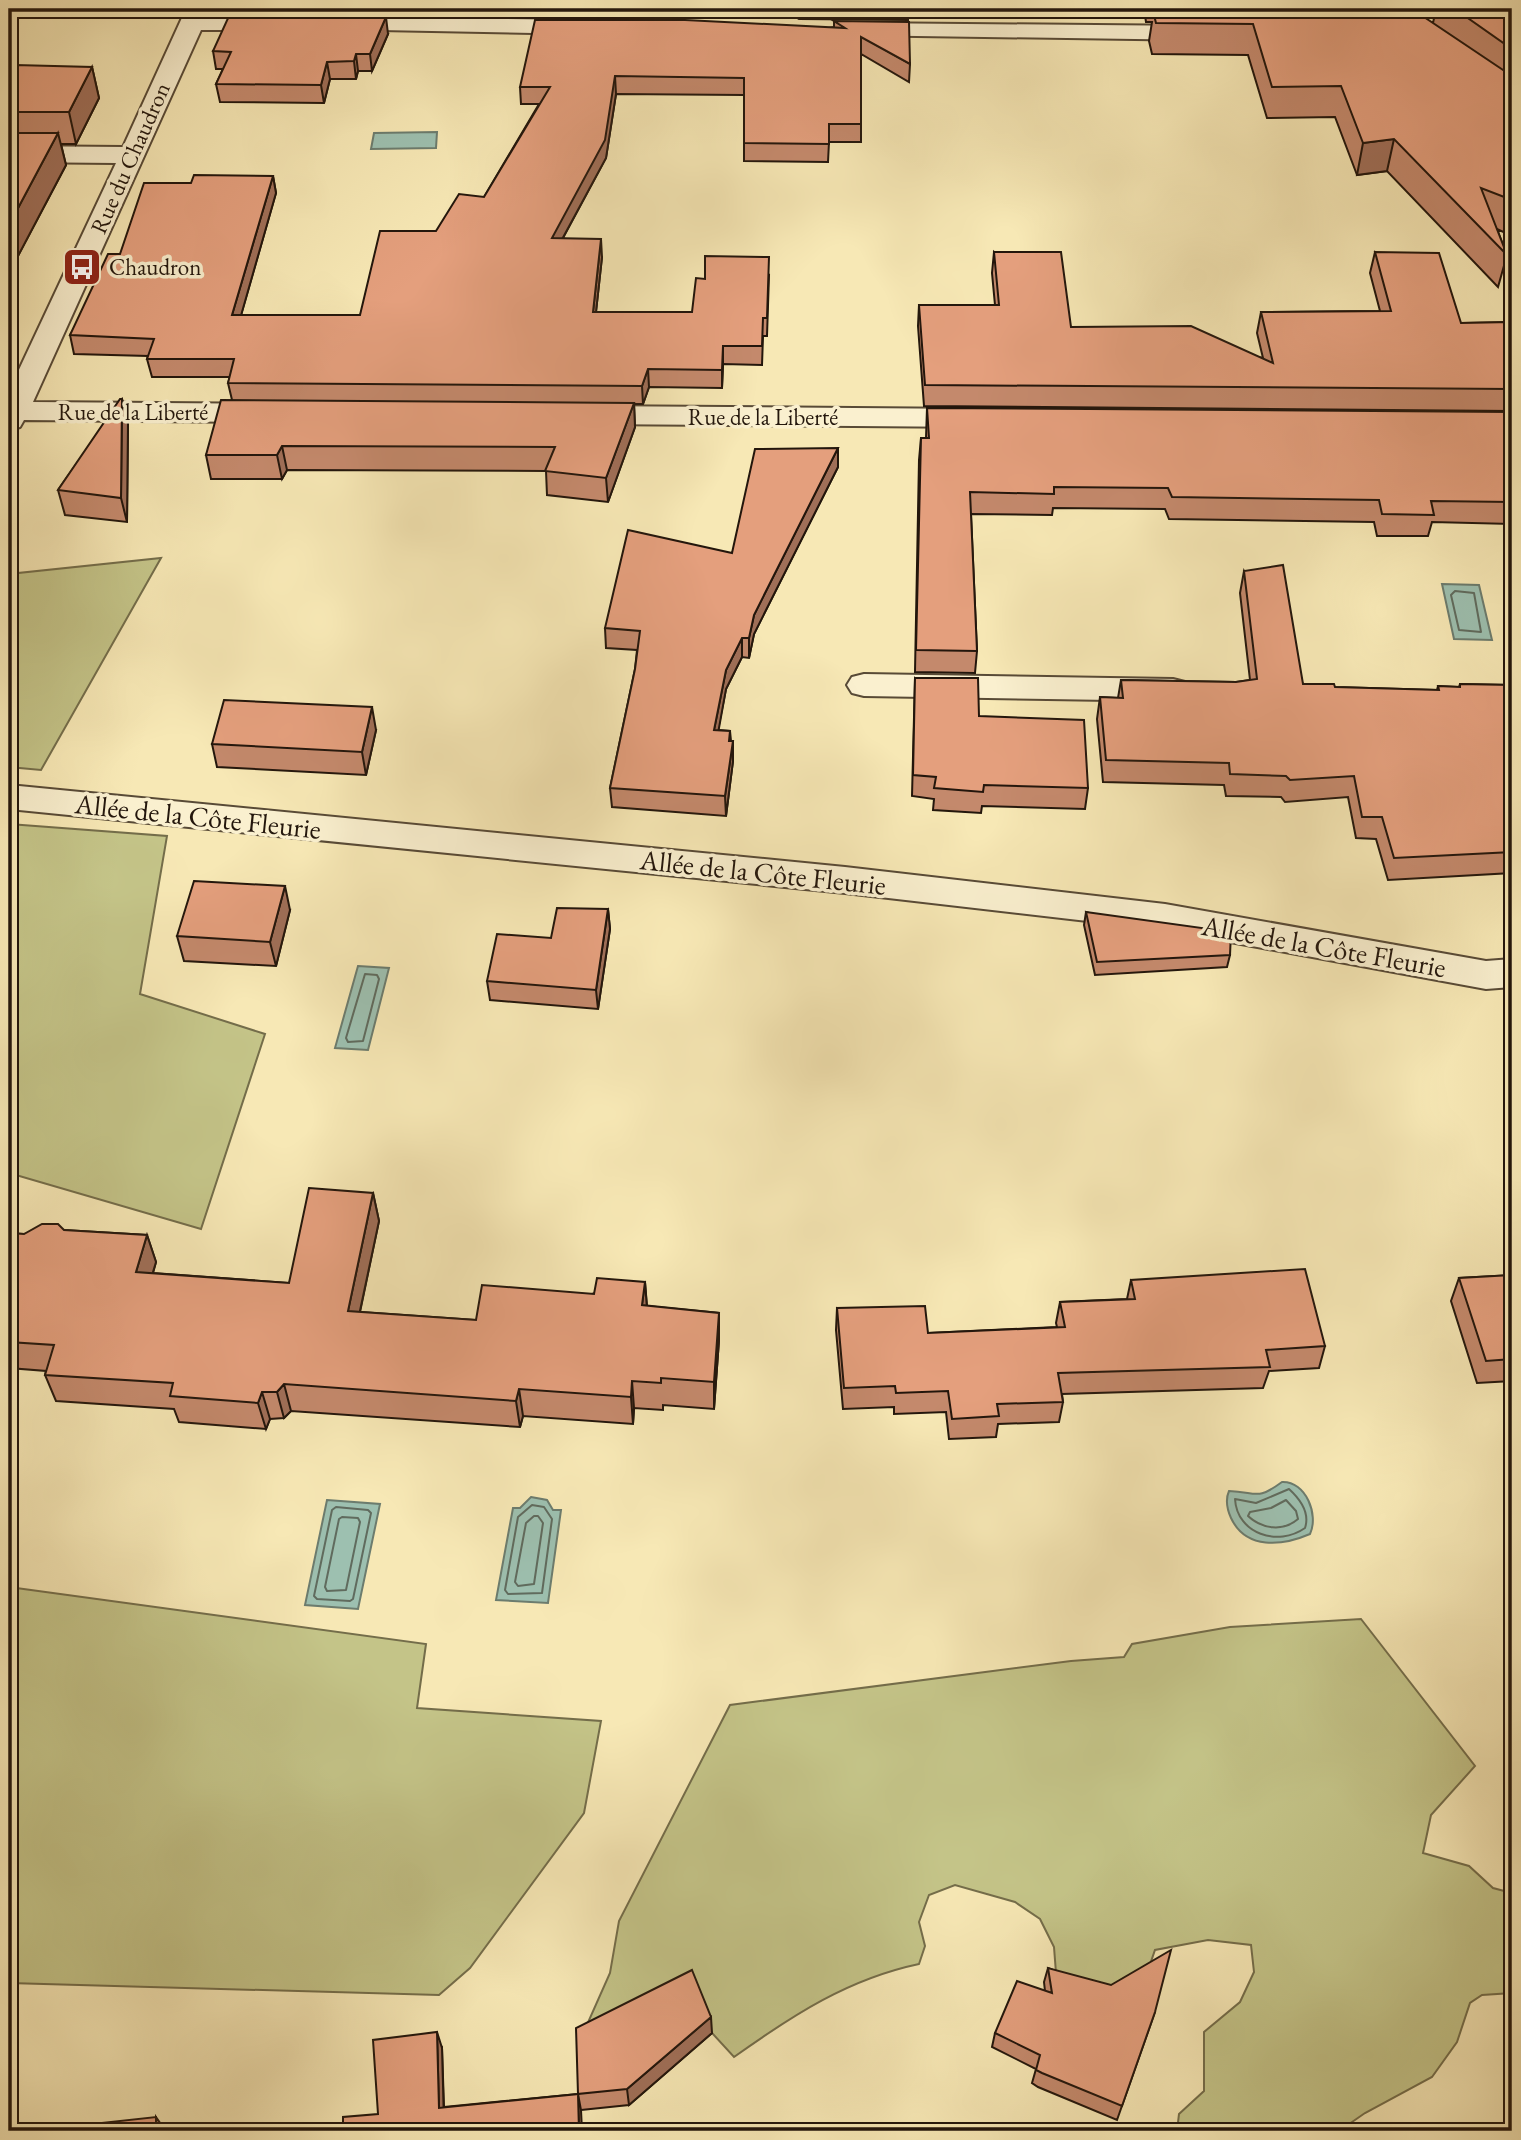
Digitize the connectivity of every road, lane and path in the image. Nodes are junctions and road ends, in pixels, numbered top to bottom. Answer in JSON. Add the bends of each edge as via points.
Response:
{"nodes":[{"id":1,"x":194,"y":16,"type":"edge"},
{"id":2,"x":1443,"y":16,"type":"dead end"},
{"id":3,"x":1410,"y":24,"type":"edge"},
{"id":4,"x":607,"y":27,"type":"edge"},
{"id":5,"x":828,"y":29,"type":"edge"},
{"id":6,"x":1230,"y":34,"type":"edge"},
{"id":7,"x":1512,"y":99,"type":"edge"},
{"id":8,"x":9,"y":154,"type":"edge"},
{"id":9,"x":132,"y":155,"type":"junction"},
{"id":10,"x":305,"y":413,"type":"edge"},
{"id":11,"x":555,"y":415,"type":"edge"},
{"id":12,"x":11,"y":416,"type":"edge"},
{"id":13,"x":999,"y":418,"type":"edge"},
{"id":14,"x":864,"y":685,"type":"dead end"},
{"id":15,"x":1205,"y":690,"type":"edge"},
{"id":16,"x":9,"y":797,"type":"edge"},
{"id":17,"x":1512,"y":973,"type":"edge"}],
"edges":[{"from":1,"to":4,"type":"street","via":[[309,24]]},
{"from":1,"to":9,"type":"street","name":"Rue du Chaudron"},
{"from":2,"to":3,"type":"street"},
{"from":3,"to":7,"type":"street"},
{"from":5,"to":6,"type":"street"},
{"from":8,"to":9,"type":"street"},
{"from":9,"to":12,"type":"street","name":"Rue du Chaudron"},
{"from":10,"to":12,"type":"street","name":"Rue de la Liberté"},
{"from":11,"to":13,"type":"street","name":"Rue de la Liberté"},
{"from":14,"to":15,"type":"street"},
{"from":16,"to":17,"type":"street","name":"Allée de la Côte Fleurie","via":[[1165,916],[1486,975]]}]}
